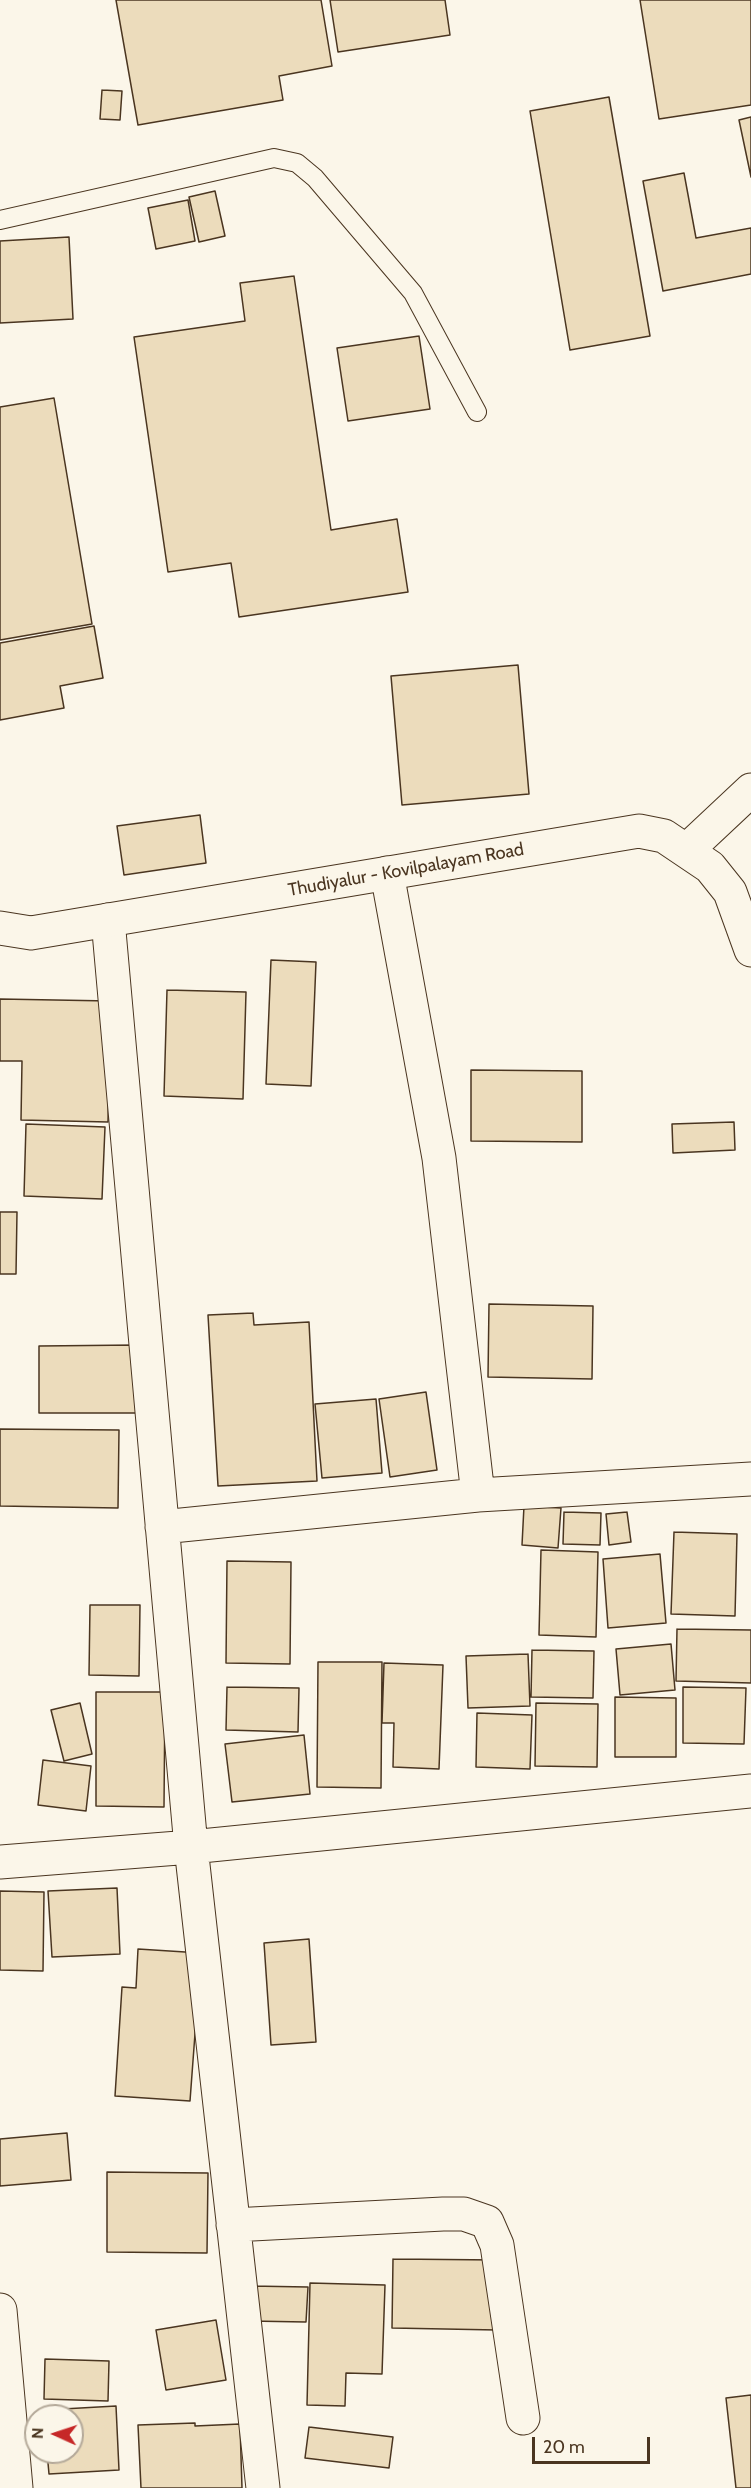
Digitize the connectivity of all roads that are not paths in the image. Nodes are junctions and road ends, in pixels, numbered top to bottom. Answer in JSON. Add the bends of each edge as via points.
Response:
{"nodes":[{"id":1,"x":0,"y":220,"type":"edge"},
{"id":2,"x":477,"y":412,"type":"dead end"},
{"id":3,"x":751,"y":790,"type":"edge"},
{"id":4,"x":687,"y":850,"type":"junction"},
{"id":5,"x":387,"y":873,"type":"junction"},
{"id":6,"x":108,"y":921,"type":"junction"},
{"id":7,"x":10,"y":933,"type":"edge"},
{"id":8,"x":751,"y":950,"type":"edge"},
{"id":9,"x":751,"y":1479,"type":"edge"},
{"id":10,"x":477,"y":1495,"type":"junction"},
{"id":11,"x":162,"y":1527,"type":"junction"},
{"id":12,"x":751,"y":1791,"type":"edge"},
{"id":13,"x":191,"y":1847,"type":"junction"},
{"id":14,"x":0,"y":1862,"type":"edge"},
{"id":15,"x":233,"y":2225,"type":"junction"},
{"id":16,"x":0,"y":2310,"type":"edge"},
{"id":17,"x":523,"y":2418,"type":"dead end"},
{"id":18,"x":16,"y":2488,"type":"edge"},
{"id":19,"x":263,"y":2488,"type":"edge"}],
"edges":[{"from":1,"to":2,"type":"lane","via":[[274,158],[297,164],[315,178],[413,293]]},
{"from":3,"to":4,"type":"street"},
{"from":4,"to":5,"type":"street","name":"Thudiyalur - Kovilpalayam Road","via":[[664,836],[639,831]]},
{"from":4,"to":8,"type":"street","name":"Thudiyalur - Kovilpalayam Road","via":[[710,867],[730,892]]},
{"from":5,"to":6,"type":"street","name":"Thudiyalur - Kovilpalayam Road"},
{"from":5,"to":10,"type":"street","via":[[438,1158]]},
{"from":6,"to":7,"type":"street","name":"Thudiyalur - Kovilpalayam Road"},
{"from":6,"to":11,"type":"street"},
{"from":9,"to":10,"type":"street"},
{"from":10,"to":11,"type":"street"},
{"from":11,"to":13,"type":"street"},
{"from":12,"to":13,"type":"street"},
{"from":13,"to":14,"type":"street"},
{"from":13,"to":15,"type":"street"},
{"from":15,"to":17,"type":"street","via":[[443,2214],[464,2214],[487,2223],[497,2245]]},
{"from":15,"to":19,"type":"street"},
{"from":16,"to":18,"type":"street"}]}
